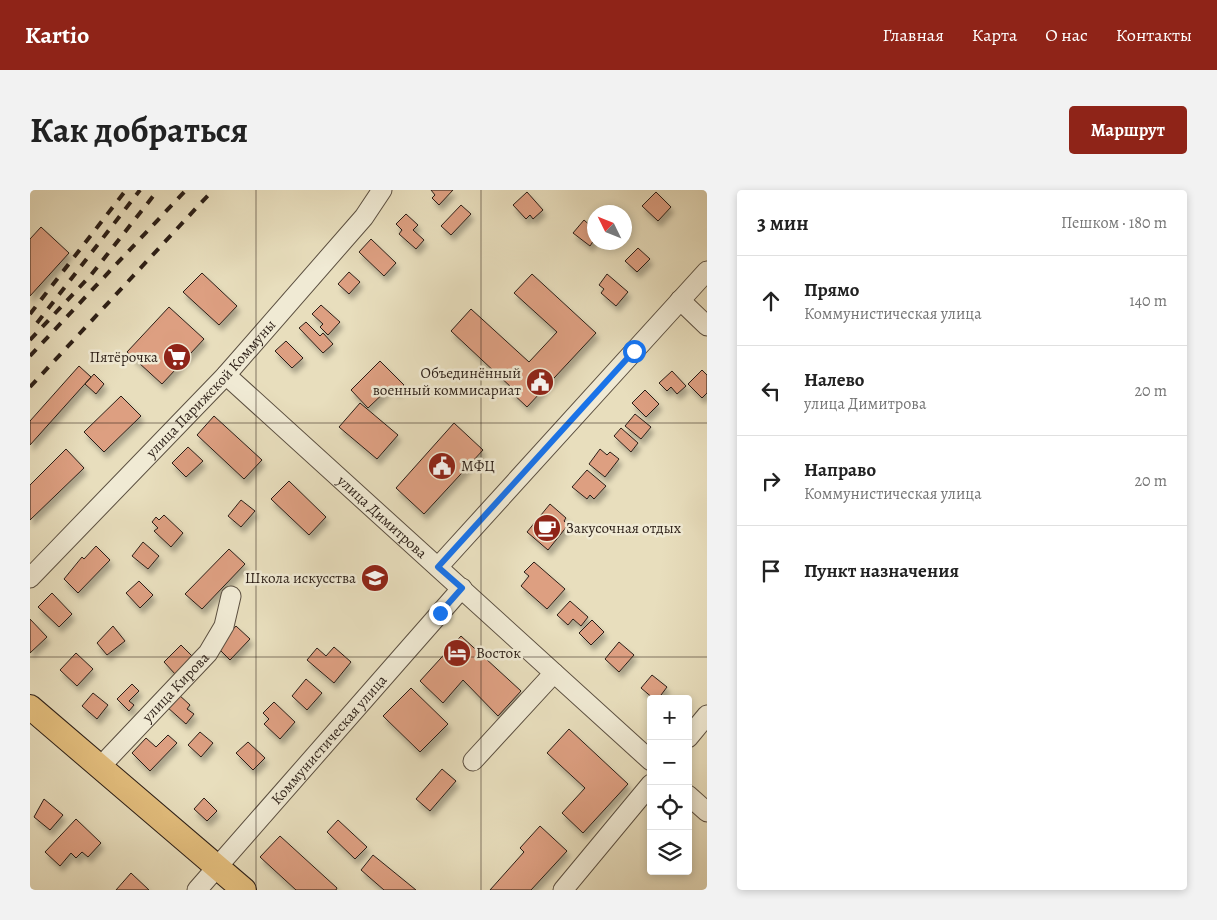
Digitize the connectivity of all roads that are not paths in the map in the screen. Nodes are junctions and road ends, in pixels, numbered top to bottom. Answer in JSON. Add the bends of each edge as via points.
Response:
{"nodes":[{"id":1,"x":382,"y":190,"type":"edge"},
{"id":2,"x":707,"y":271,"type":"edge"},
{"id":3,"x":680,"y":300,"type":"junction"},
{"id":4,"x":707,"y":326,"type":"edge"},
{"id":5,"x":226,"y":375,"type":"junction"},
{"id":6,"x":438,"y":567,"type":"junction"},
{"id":7,"x":30,"y":578,"type":"edge"},
{"id":8,"x":462,"y":588,"type":"junction"},
{"id":9,"x":231,"y":596,"type":"dead end"},
{"id":10,"x":554,"y":673,"type":"junction"},
{"id":11,"x":30,"y":707,"type":"edge"},
{"id":12,"x":707,"y":714,"type":"edge"},
{"id":13,"x":692,"y":733,"type":"edge"},
{"id":14,"x":647,"y":756,"type":"edge"},
{"id":15,"x":473,"y":761,"type":"dead end"},
{"id":16,"x":100,"y":767,"type":"junction"},
{"id":17,"x":650,"y":785,"type":"edge"},
{"id":18,"x":692,"y":799,"type":"edge"},
{"id":19,"x":707,"y":812,"type":"edge"},
{"id":20,"x":218,"y":868,"type":"junction"},
{"id":21,"x":197,"y":890,"type":"edge"},
{"id":22,"x":244,"y":890,"type":"edge"},
{"id":23,"x":563,"y":890,"type":"edge"}],
"edges":[{"from":1,"to":5,"type":"street","name":"улица Парижской Коммуны","via":[[364,218]]},
{"from":2,"to":3,"type":"street"},
{"from":3,"to":4,"type":"street"},
{"from":3,"to":6,"type":"street"},
{"from":5,"to":6,"type":"street","name":"улица Димитрова"},
{"from":5,"to":7,"type":"street","name":"улица Парижской Коммуны"},
{"from":6,"to":8,"type":"street","name":"улица Димитрова"},
{"from":8,"to":10,"type":"street","name":"улица Димитрова"},
{"from":8,"to":20,"type":"street","name":"Коммунистическая улица"},
{"from":9,"to":16,"type":"street","name":"улица Кирова","via":[[224,626],[208,653]]},
{"from":10,"to":14,"type":"street","name":"улица Димитрова"},
{"from":10,"to":15,"type":"street"},
{"from":11,"to":16,"type":"main road"},
{"from":12,"to":13,"type":"street"},
{"from":16,"to":20,"type":"main road"},
{"from":17,"to":23,"type":"street"},
{"from":18,"to":19,"type":"street"},
{"from":20,"to":21,"type":"street","name":"Коммунистическая улица"},
{"from":20,"to":22,"type":"main road"}]}
